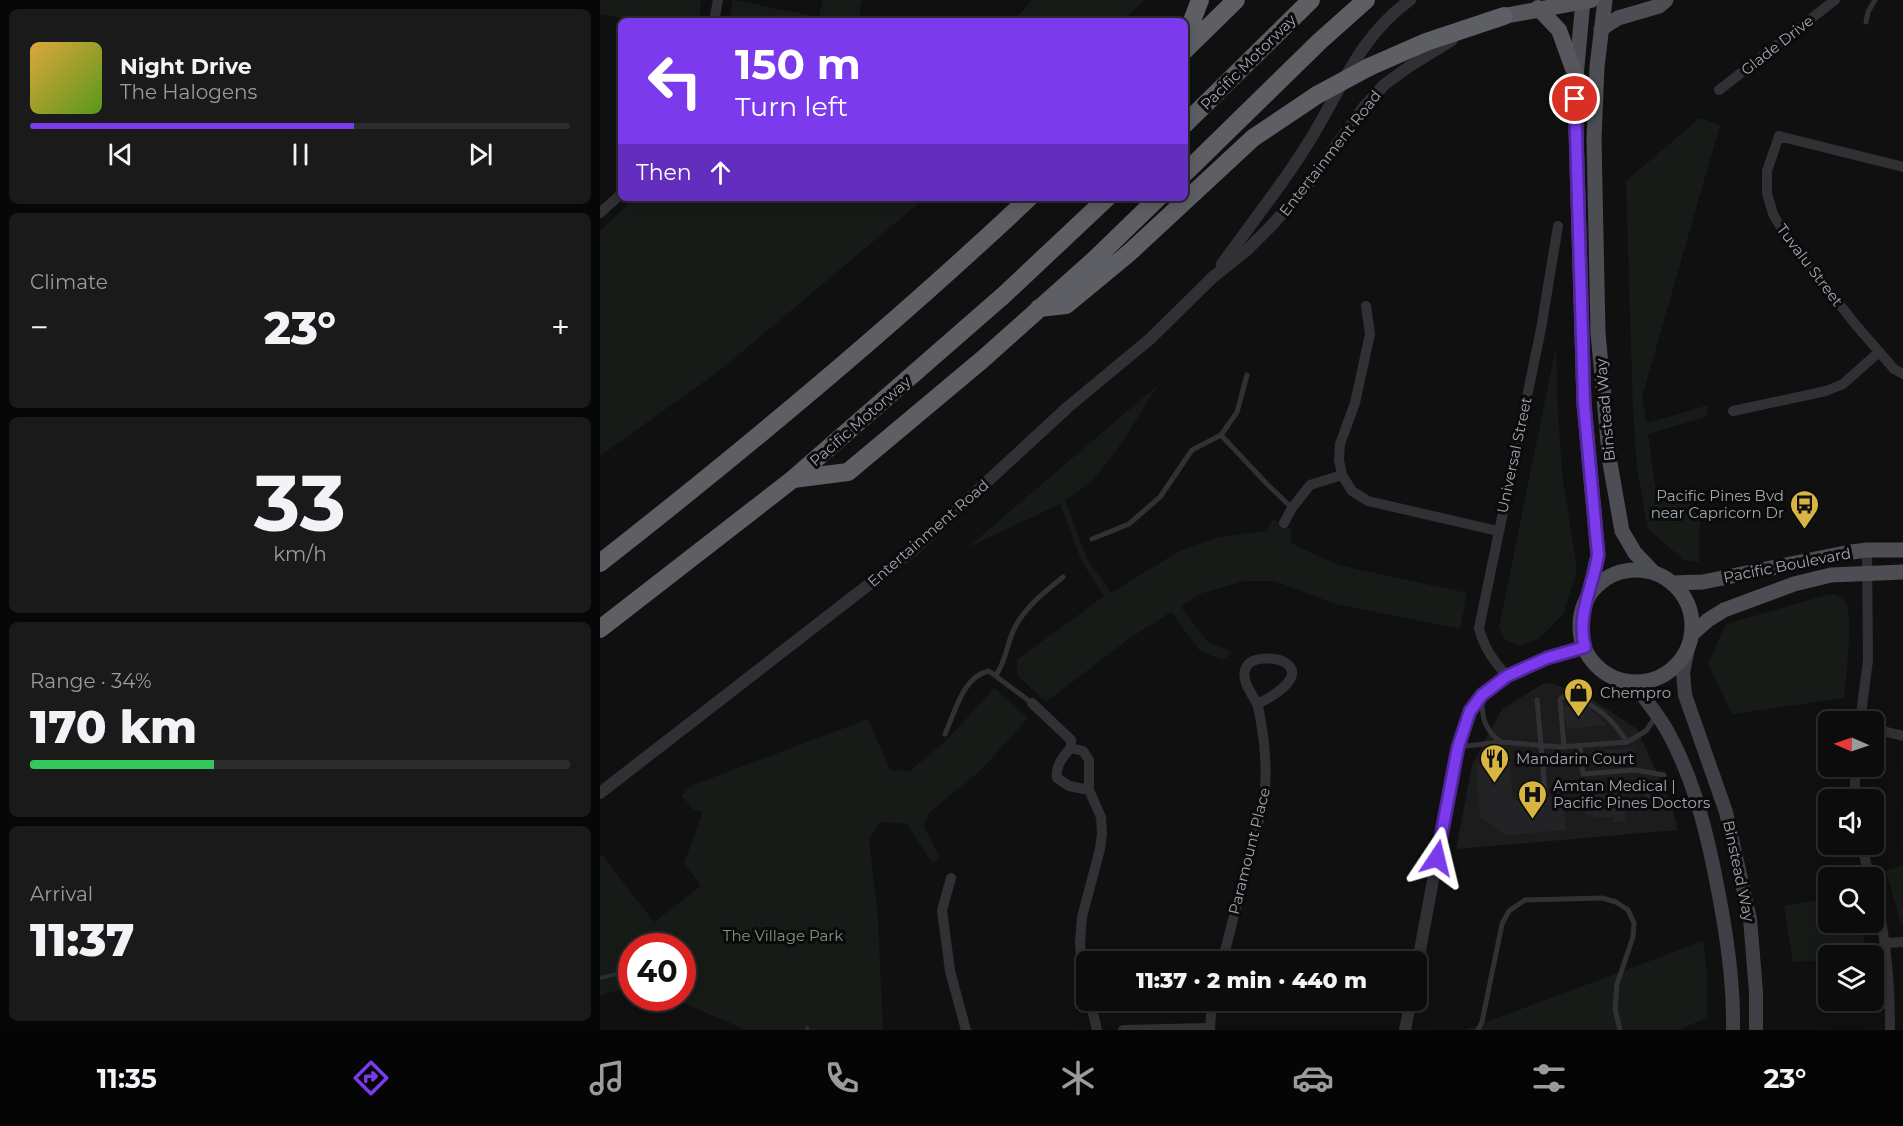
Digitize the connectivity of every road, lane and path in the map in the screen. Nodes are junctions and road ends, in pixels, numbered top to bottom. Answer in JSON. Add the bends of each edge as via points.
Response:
{"nodes":[{"id":1,"x":718,"y":0,"type":"edge"},
{"id":2,"x":1200,"y":0,"type":"edge"},
{"id":3,"x":1236,"y":0,"type":"edge"},
{"id":4,"x":1311,"y":0,"type":"edge"},
{"id":5,"x":1366,"y":0,"type":"edge"},
{"id":6,"x":1410,"y":0,"type":"edge"},
{"id":7,"x":1586,"y":0,"type":"edge"},
{"id":8,"x":1605,"y":0,"type":"edge"},
{"id":9,"x":1666,"y":0,"type":"edge"},
{"id":10,"x":1834,"y":0,"type":"edge"},
{"id":11,"x":1875,"y":0,"type":"edge"},
{"id":12,"x":1538,"y":8,"type":"junction"},
{"id":13,"x":1504,"y":16,"type":"junction"},
{"id":14,"x":715,"y":18,"type":"edge"},
{"id":15,"x":1866,"y":22,"type":"dead end"},
{"id":16,"x":1601,"y":28,"type":"junction"},
{"id":17,"x":1188,"y":31,"type":"edge"},
{"id":18,"x":1188,"y":47,"type":"edge"},
{"id":19,"x":1576,"y":77,"type":"junction"},
{"id":20,"x":1719,"y":90,"type":"dead end"},
{"id":21,"x":1188,"y":121,"type":"edge"},
{"id":22,"x":1903,"y":167,"type":"edge"},
{"id":23,"x":1188,"y":170,"type":"edge"},
{"id":24,"x":618,"y":197,"type":"edge"},
{"id":25,"x":1188,"y":198,"type":"edge"},
{"id":26,"x":1026,"y":201,"type":"edge"},
{"id":27,"x":1104,"y":201,"type":"edge"},
{"id":28,"x":1155,"y":201,"type":"edge"},
{"id":29,"x":1185,"y":201,"type":"edge"},
{"id":30,"x":600,"y":213,"type":"edge"},
{"id":31,"x":1558,"y":226,"type":"dead end"},
{"id":32,"x":1213,"y":277,"type":"junction"},
{"id":33,"x":1366,"y":306,"type":"dead end"},
{"id":34,"x":1039,"y":308,"type":"junction"},
{"id":35,"x":1879,"y":352,"type":"junction"},
{"id":36,"x":1903,"y":374,"type":"edge"},
{"id":37,"x":1247,"y":375,"type":"dead end"},
{"id":38,"x":1733,"y":411,"type":"dead end"},
{"id":39,"x":1221,"y":435,"type":"junction"},
{"id":40,"x":1342,"y":475,"type":"junction"},
{"id":41,"x":792,"y":479,"type":"junction"},
{"id":42,"x":1292,"y":508,"type":"junction"},
{"id":43,"x":1284,"y":524,"type":"dead end"},
{"id":44,"x":1498,"y":531,"type":"junction"},
{"id":45,"x":1092,"y":539,"type":"dead end"},
{"id":46,"x":1867,"y":550,"type":"junction"},
{"id":47,"x":1903,"y":550,"type":"edge"},
{"id":48,"x":600,"y":563,"type":"edge"},
{"id":49,"x":1653,"y":572,"type":"junction"},
{"id":50,"x":1903,"y":572,"type":"edge"},
{"id":51,"x":1867,"y":573,"type":"junction"},
{"id":52,"x":1063,"y":577,"type":"dead end"},
{"id":53,"x":1672,"y":583,"type":"junction"},
{"id":54,"x":1588,"y":598,"type":"junction"},
{"id":55,"x":600,"y":629,"type":"edge"},
{"id":56,"x":1690,"y":642,"type":"junction"},
{"id":57,"x":1585,"y":647,"type":"junction"},
{"id":58,"x":996,"y":675,"type":"junction"},
{"id":59,"x":1507,"y":676,"type":"junction"},
{"id":60,"x":1632,"y":682,"type":"junction"},
{"id":61,"x":1482,"y":695,"type":"junction"},
{"id":62,"x":1537,"y":700,"type":"dead end"},
{"id":63,"x":1032,"y":703,"type":"joint"},
{"id":64,"x":1257,"y":704,"type":"junction"},
{"id":65,"x":1861,"y":711,"type":"edge"},
{"id":66,"x":1657,"y":715,"type":"junction"},
{"id":67,"x":1884,"y":731,"type":"edge"},
{"id":68,"x":945,"y":734,"type":"dead end"},
{"id":69,"x":1903,"y":736,"type":"edge"},
{"id":70,"x":1501,"y":742,"type":"junction"},
{"id":71,"x":1627,"y":742,"type":"junction"},
{"id":72,"x":1540,"y":745,"type":"junction"},
{"id":73,"x":1580,"y":746,"type":"junction"},
{"id":74,"x":1458,"y":747,"type":"junction"},
{"id":75,"x":1564,"y":747,"type":"junction"},
{"id":76,"x":1071,"y":748,"type":"junction"},
{"id":77,"x":1664,"y":775,"type":"dead end"},
{"id":78,"x":1089,"y":790,"type":"junction"},
{"id":79,"x":1545,"y":792,"type":"dead end"},
{"id":80,"x":600,"y":793,"type":"edge"},
{"id":81,"x":951,"y":878,"type":"dead end"},
{"id":82,"x":1883,"y":933,"type":"edge"},
{"id":83,"x":1903,"y":942,"type":"edge"},
{"id":84,"x":1885,"y":943,"type":"junction"},
{"id":85,"x":1080,"y":951,"type":"edge"},
{"id":86,"x":1225,"y":951,"type":"edge"},
{"id":87,"x":1420,"y":951,"type":"edge"},
{"id":88,"x":1093,"y":1011,"type":"edge"},
{"id":89,"x":1211,"y":1011,"type":"edge"},
{"id":90,"x":1409,"y":1011,"type":"edge"},
{"id":91,"x":1210,"y":1029,"type":"edge"},
{"id":92,"x":966,"y":1030,"type":"edge"},
{"id":93,"x":1097,"y":1030,"type":"edge"},
{"id":94,"x":1123,"y":1030,"type":"edge"},
{"id":95,"x":1405,"y":1030,"type":"edge"},
{"id":96,"x":1478,"y":1030,"type":"edge"},
{"id":97,"x":1620,"y":1030,"type":"edge"},
{"id":98,"x":1733,"y":1030,"type":"edge"},
{"id":99,"x":1756,"y":1030,"type":"edge"},
{"id":100,"x":1890,"y":1030,"type":"edge"}],
"edges":[{"from":1,"to":14,"type":"street"},
{"from":2,"to":17,"type":"highway"},
{"from":3,"to":18,"type":"highway"},
{"from":4,"to":21,"type":"highway","name":"Pacific Motorway"},
{"from":5,"to":23,"type":"highway"},
{"from":6,"to":32,"type":"street","name":"Entertainment Road","via":[[1383,21],[1365,44],[1305,148]]},
{"from":7,"to":12,"type":"highway","name":"Entertainment Road"},
{"from":7,"to":19,"type":"main road","name":"Binstead Way"},
{"from":8,"to":16,"type":"main road","name":"Binstead Way"},
{"from":9,"to":16,"type":"main road"},
{"from":10,"to":20,"type":"street","name":"Glade Drive"},
{"from":11,"to":15,"type":"lane"},
{"from":12,"to":13,"type":"highway","name":"Entertainment Road"},
{"from":12,"to":19,"type":"highway","via":[[1559,30]]},
{"from":13,"to":25,"type":"highway","bridge":true,"via":[[1433,39],[1317,95],[1253,138]]},
{"from":13,"to":32,"type":"street","name":"Entertainment Road","via":[[1442,45],[1385,84],[1288,208]]},
{"from":16,"to":49,"type":"main road","name":"Binstead Way","via":[[1593,149],[1598,333],[1610,463],[1622,531],[1635,554]]},
{"from":19,"to":54,"type":"main road","name":"Binstead Way","via":[[1584,404],[1598,555]]},
{"from":22,"to":35,"type":"street","name":"Tuvalu Street","via":[[1779,136],[1767,171],[1767,193],[1773,214],[1786,236]]},
{"from":24,"to":30,"type":"street"},
{"from":26,"to":48,"type":"highway","via":[[793,409]]},
{"from":27,"to":41,"type":"highway","name":"Pacific Motorway","via":[[1005,294]]},
{"from":28,"to":34,"type":"highway"},
{"from":29,"to":34,"type":"highway","bridge":true,"via":[[1066,305]]},
{"from":31,"to":44,"type":"street","name":"Universal Street","via":[[1541,329]]},
{"from":32,"to":80,"type":"street","name":"Entertainment Road","via":[[1150,339],[1068,407],[912,551]]},
{"from":33,"to":40,"type":"street","via":[[1370,334],[1355,403],[1340,444]]},
{"from":34,"to":41,"type":"highway","via":[[848,471]]},
{"from":35,"to":36,"type":"street","name":"Tuvalu Street"},
{"from":35,"to":38,"type":"street","via":[[1843,384],[1826,391]]},
{"from":37,"to":39,"type":"lane","via":[[1237,412]]},
{"from":39,"to":42,"type":"lane"},
{"from":39,"to":45,"type":"lane","via":[[1192,450],[1160,497],[1129,524]]},
{"from":40,"to":42,"type":"street","via":[[1310,485]]},
{"from":40,"to":44,"type":"street","via":[[1352,491],[1368,501]]},
{"from":41,"to":55,"type":"highway","name":"Pacific Motorway"},
{"from":42,"to":43,"type":"street"},
{"from":44,"to":59,"type":"street","name":"Universal Street","via":[[1479,628],[1482,643]]},
{"from":46,"to":47,"type":"main road","name":"Pacific Boulevard"},
{"from":46,"to":51,"type":"street"},
{"from":46,"to":53,"type":"main road","name":"Pacific Boulevard","via":[[1703,582]]},
{"from":49,"to":53,"type":"main road"},
{"from":49,"to":54,"type":"main road","via":[[1616,574]]},
{"from":50,"to":51,"type":"main road","name":"Pacific Boulevard"},
{"from":51,"to":56,"type":"main road","name":"Pacific Boulevard","via":[[1831,575],[1794,584],[1724,610],[1708,620]]},
{"from":51,"to":65,"type":"street","via":[[1868,660]]},
{"from":52,"to":58,"type":"lane","via":[[1021,617]]},
{"from":53,"to":56,"type":"main road","via":[[1689,606]]},
{"from":54,"to":57,"type":"main road","via":[[1581,623]]},
{"from":56,"to":60,"type":"main road","via":[[1678,663],[1665,674]]},
{"from":56,"to":99,"type":"main road","name":"Binstead Way","via":[[1683,673],[1685,695],[1726,812],[1750,919]]},
{"from":57,"to":59,"type":"street"},
{"from":57,"to":60,"type":"main road","via":[[1604,671]]},
{"from":58,"to":63,"type":"lane"},
{"from":58,"to":68,"type":"lane","via":[[980,672],[968,682]]},
{"from":59,"to":61,"type":"street"},
{"from":60,"to":66,"type":"main road","name":"Binstead Way"},
{"from":61,"to":70,"type":"lane","via":[[1486,728]]},
{"from":61,"to":74,"type":"street","via":[[1470,711]]},
{"from":62,"to":72,"type":"lane"},
{"from":63,"to":76,"type":"street","via":[[1071,740]]},
{"from":64,"to":64,"type":"street","name":"Paramount Place","via":[[1244,675],[1245,667],[1260,659],[1287,664],[1292,675],[1289,683]]},
{"from":64,"to":86,"type":"street","name":"Paramount Place","via":[[1267,780]]},
{"from":66,"to":71,"type":"lane","via":[[1646,731]]},
{"from":66,"to":98,"type":"main road","name":"Binstead Way","via":[[1681,759],[1709,841],[1725,926],[1734,1001]]},
{"from":67,"to":69,"type":"street"},
{"from":70,"to":72,"type":"lane"},
{"from":70,"to":74,"type":"lane"},
{"from":71,"to":73,"type":"lane"},
{"from":71,"to":75,"type":"lane","via":[[1615,723],[1588,703],[1567,694],[1560,699]]},
{"from":72,"to":75,"type":"lane"},
{"from":72,"to":79,"type":"lane"},
{"from":73,"to":75,"type":"lane"},
{"from":73,"to":77,"type":"lane","via":[[1583,774],[1635,770]]},
{"from":74,"to":87,"type":"street"},
{"from":76,"to":78,"type":"street","via":[[1087,754]]},
{"from":76,"to":78,"type":"street","via":[[1057,770],[1057,778]]},
{"from":78,"to":85,"type":"street","via":[[1101,817],[1102,834],[1082,917]]},
{"from":81,"to":92,"type":"street","via":[[942,910],[950,971]]},
{"from":82,"to":84,"type":"street"},
{"from":83,"to":84,"type":"street"},
{"from":84,"to":100,"type":"street"},
{"from":88,"to":93,"type":"street"},
{"from":89,"to":91,"type":"street"},
{"from":90,"to":95,"type":"street"},
{"from":91,"to":94,"type":"street"},
{"from":96,"to":97,"type":"lane","via":[[1502,924],[1509,911],[1525,900],[1602,898],[1628,910],[1634,923],[1634,937],[1617,984]]}]}
